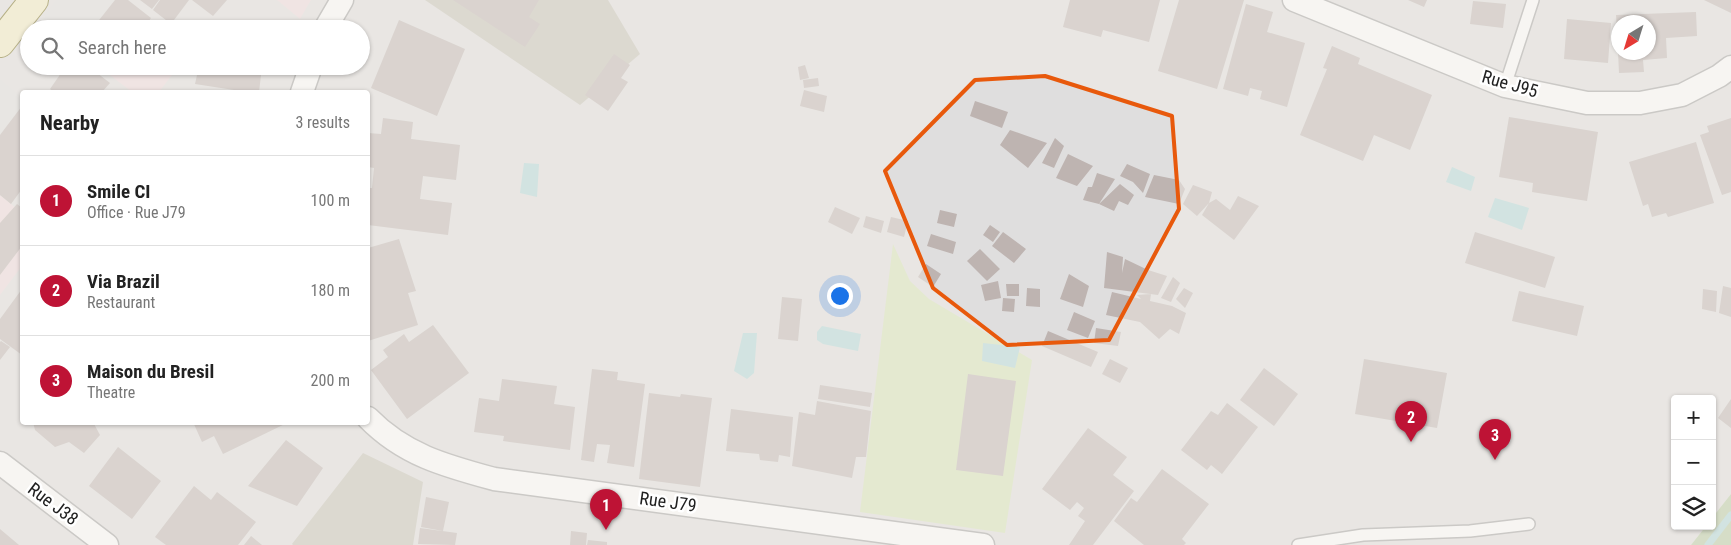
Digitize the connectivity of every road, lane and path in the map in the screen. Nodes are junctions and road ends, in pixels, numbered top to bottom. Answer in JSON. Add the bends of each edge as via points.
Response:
{"nodes":[{"id":1,"x":34,"y":0,"type":"edge"},
{"id":2,"x":342,"y":0,"type":"edge"},
{"id":3,"x":1294,"y":0,"type":"edge"},
{"id":4,"x":1533,"y":0,"type":"edge"},
{"id":5,"x":330,"y":20,"type":"edge"},
{"id":6,"x":0,"y":43,"type":"edge"},
{"id":7,"x":1731,"y":67,"type":"edge"},
{"id":8,"x":308,"y":75,"type":"edge"},
{"id":9,"x":1505,"y":86,"type":"junction"},
{"id":10,"x":303,"y":90,"type":"edge"},
{"id":11,"x":370,"y":420,"type":"edge"},
{"id":12,"x":0,"y":463,"type":"edge"},
{"id":13,"x":1530,"y":524,"type":"dead end"},
{"id":14,"x":106,"y":545,"type":"edge"},
{"id":15,"x":983,"y":545,"type":"edge"},
{"id":16,"x":1298,"y":545,"type":"edge"}],
"edges":[{"from":1,"to":6,"type":"main road"},
{"from":2,"to":5,"type":"street"},
{"from":3,"to":9,"type":"street","name":"Rue J95"},
{"from":4,"to":9,"type":"lane"},
{"from":7,"to":9,"type":"street","name":"Rue J95","via":[[1682,95],[1640,103],[1587,102]]},
{"from":8,"to":10,"type":"street"},
{"from":11,"to":15,"type":"street","name":"Rue J79","via":[[412,452],[445,466],[494,479]]},
{"from":12,"to":14,"type":"street","name":"Rue J38"},
{"from":13,"to":16,"type":"lane","via":[[1470,531],[1363,535]]}]}
